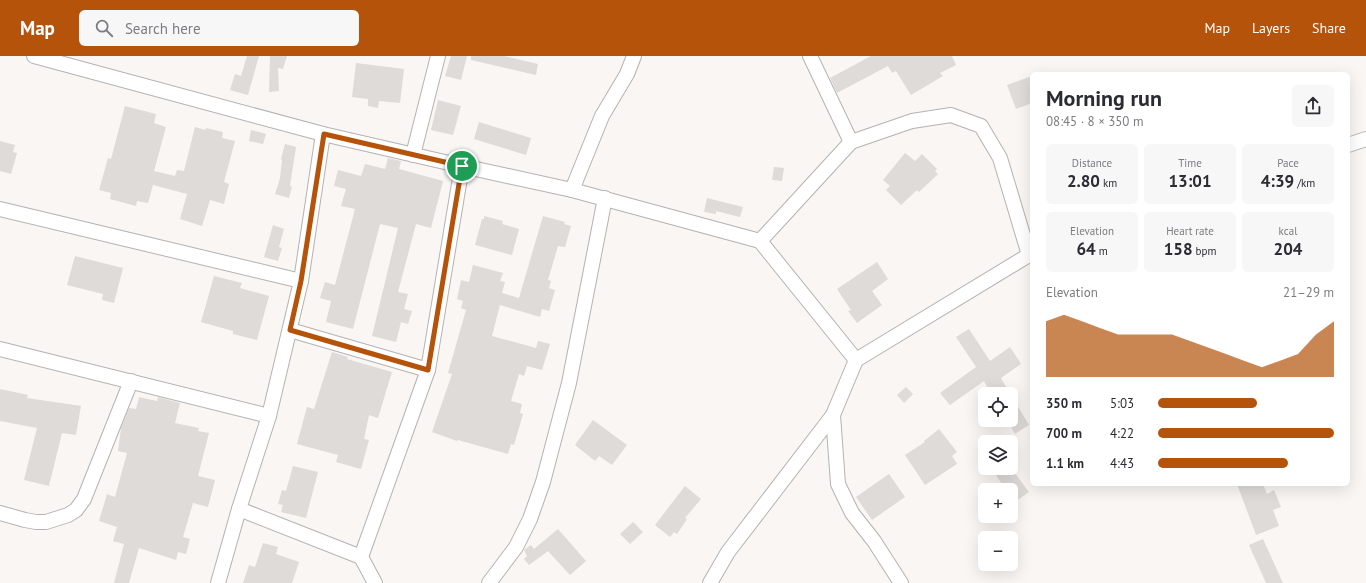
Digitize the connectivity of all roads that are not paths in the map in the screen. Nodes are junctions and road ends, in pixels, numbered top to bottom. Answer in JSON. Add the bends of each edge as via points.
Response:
{"nodes":[{"id":1,"x":34,"y":56,"type":"edge"},
{"id":2,"x":438,"y":56,"type":"edge"},
{"id":3,"x":634,"y":56,"type":"edge"},
{"id":4,"x":810,"y":56,"type":"edge"},
{"id":5,"x":324,"y":134,"type":"junction"},
{"id":6,"x":1366,"y":139,"type":"edge"},
{"id":7,"x":851,"y":142,"type":"junction"},
{"id":8,"x":1350,"y":144,"type":"edge"},
{"id":9,"x":413,"y":154,"type":"junction"},
{"id":10,"x":462,"y":166,"type":"junction"},
{"id":11,"x":572,"y":190,"type":"junction"},
{"id":12,"x":605,"y":198,"type":"junction"},
{"id":13,"x":0,"y":208,"type":"edge"},
{"id":14,"x":760,"y":241,"type":"junction"},
{"id":15,"x":1030,"y":251,"type":"edge"},
{"id":16,"x":1030,"y":255,"type":"edge"},
{"id":17,"x":301,"y":281,"type":"junction"},
{"id":18,"x":290,"y":330,"type":"junction"},
{"id":19,"x":0,"y":349,"type":"edge"},
{"id":20,"x":856,"y":360,"type":"junction"},
{"id":21,"x":428,"y":370,"type":"junction"},
{"id":22,"x":131,"y":381,"type":"junction"},
{"id":23,"x":833,"y":415,"type":"junction"},
{"id":24,"x":269,"y":416,"type":"junction"},
{"id":25,"x":239,"y":509,"type":"junction"},
{"id":26,"x":0,"y":513,"type":"edge"},
{"id":27,"x":361,"y":557,"type":"junction"},
{"id":28,"x":218,"y":583,"type":"edge"},
{"id":29,"x":376,"y":583,"type":"edge"},
{"id":30,"x":489,"y":583,"type":"edge"},
{"id":31,"x":710,"y":583,"type":"edge"},
{"id":32,"x":901,"y":583,"type":"edge"}],
"edges":[{"from":1,"to":5,"type":"street"},
{"from":2,"to":9,"type":"street"},
{"from":3,"to":11,"type":"street","via":[[627,74],[602,116]]},
{"from":4,"to":7,"type":"street"},
{"from":5,"to":9,"type":"street"},
{"from":5,"to":17,"type":"street"},
{"from":6,"to":8,"type":"street"},
{"from":7,"to":14,"type":"street"},
{"from":7,"to":15,"type":"street","via":[[912,121],[951,115],[981,126],[1000,158]]},
{"from":9,"to":10,"type":"street"},
{"from":10,"to":11,"type":"street"},
{"from":10,"to":21,"type":"street"},
{"from":11,"to":12,"type":"street"},
{"from":12,"to":14,"type":"street"},
{"from":12,"to":30,"type":"street","via":[[569,383],[543,482],[530,519],[516,546]]},
{"from":13,"to":17,"type":"street"},
{"from":14,"to":20,"type":"street"},
{"from":16,"to":20,"type":"street"},
{"from":17,"to":18,"type":"street"},
{"from":18,"to":21,"type":"street"},
{"from":18,"to":24,"type":"street"},
{"from":19,"to":22,"type":"street"},
{"from":20,"to":23,"type":"street"},
{"from":21,"to":27,"type":"street"},
{"from":22,"to":24,"type":"street"},
{"from":22,"to":26,"type":"street","via":[[84,499],[76,510],[46,522]]},
{"from":23,"to":31,"type":"street","via":[[728,552]]},
{"from":23,"to":32,"type":"street","via":[[838,484],[852,513]]},
{"from":24,"to":25,"type":"street"},
{"from":25,"to":27,"type":"street"},
{"from":25,"to":28,"type":"street"},
{"from":27,"to":29,"type":"street"}]}
